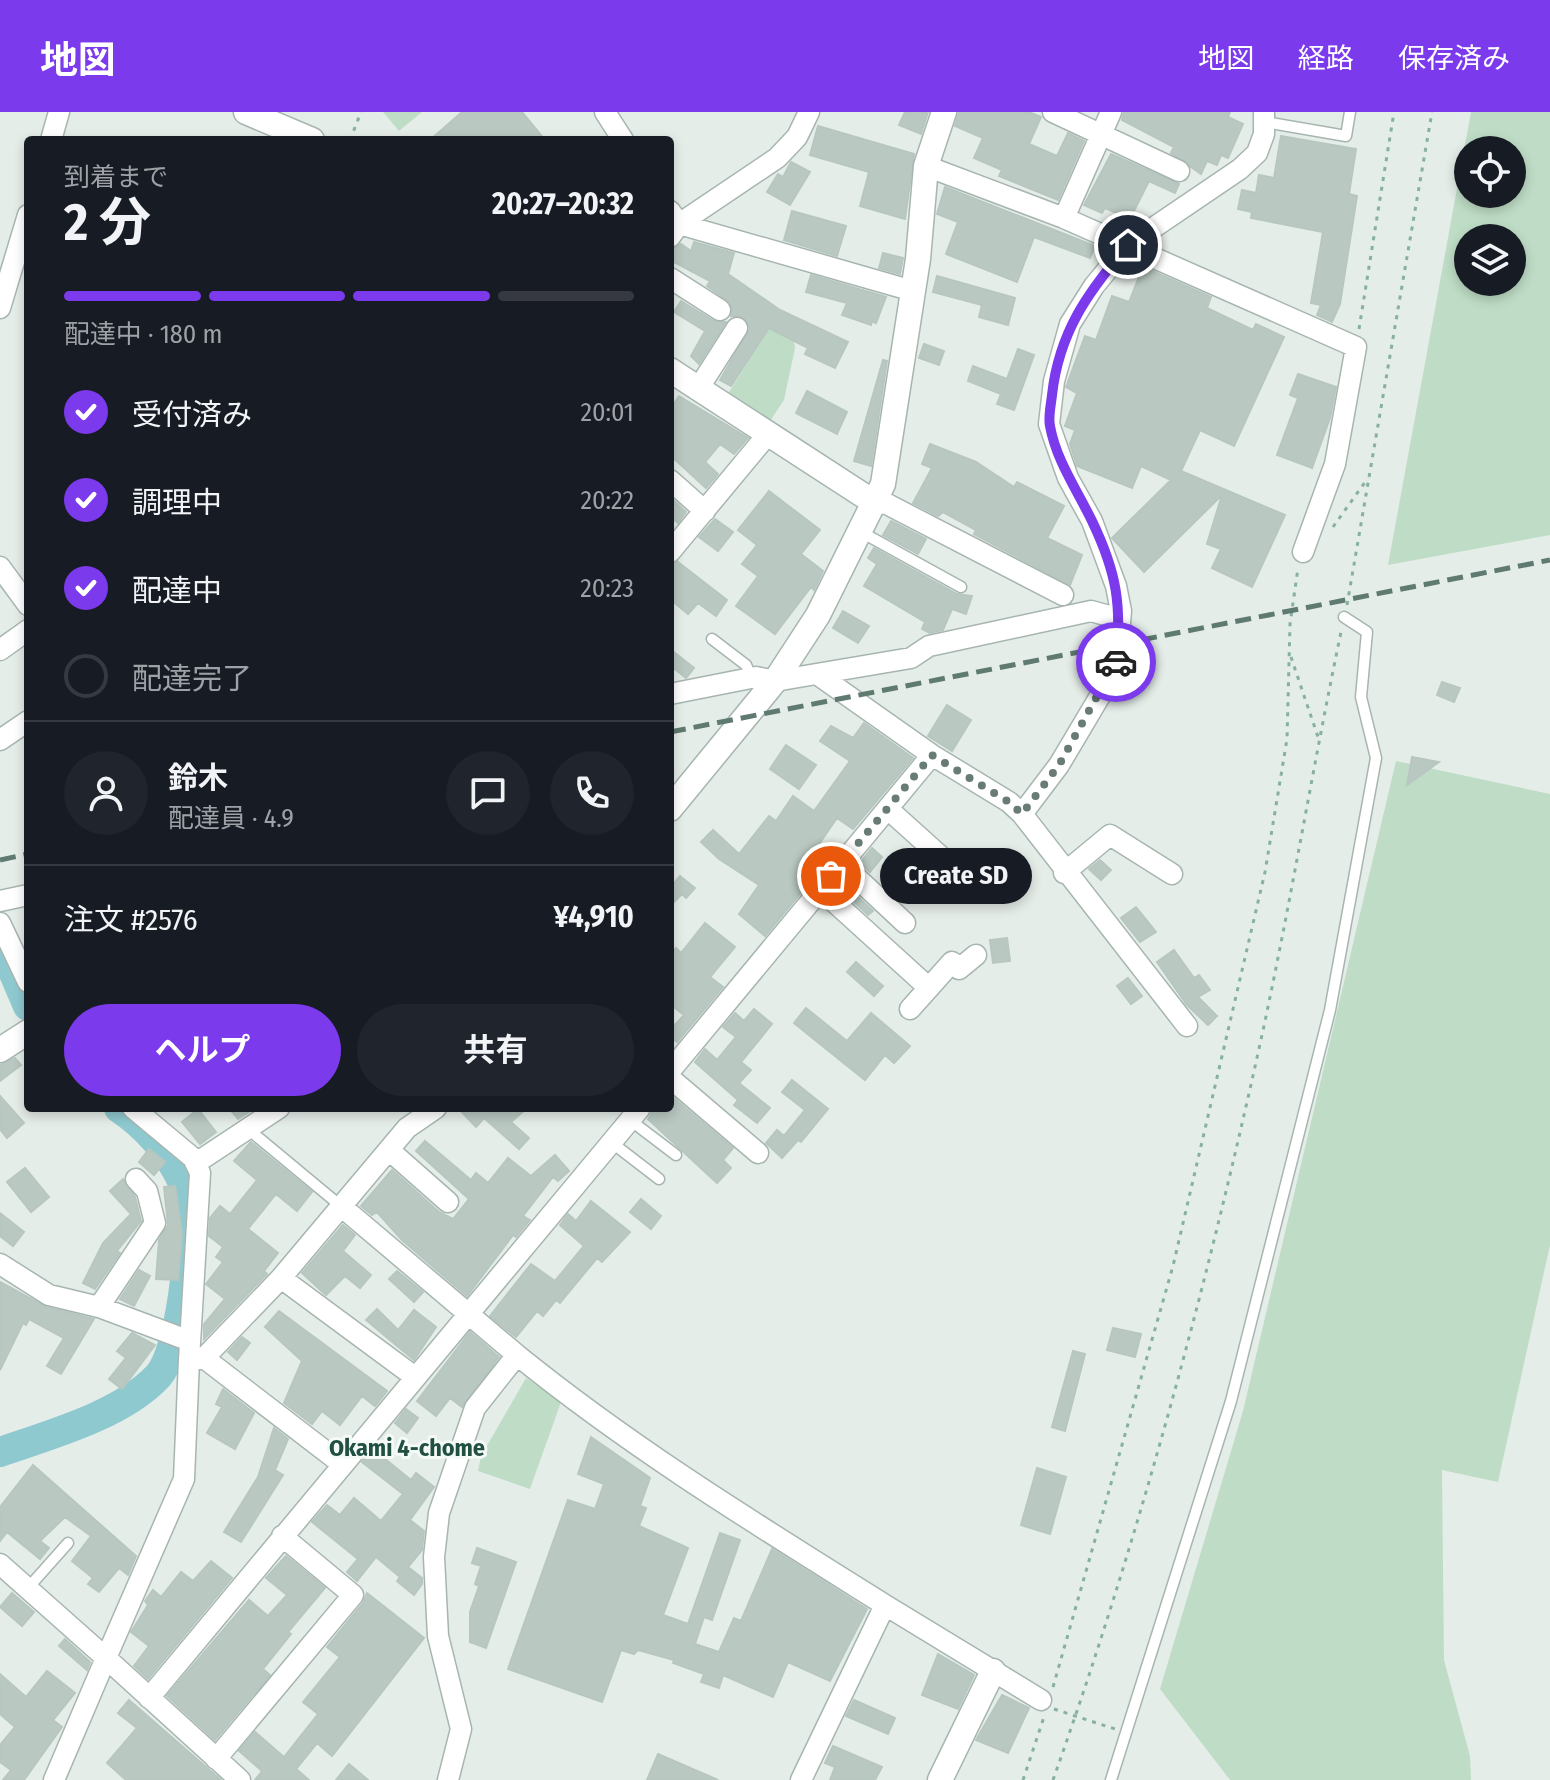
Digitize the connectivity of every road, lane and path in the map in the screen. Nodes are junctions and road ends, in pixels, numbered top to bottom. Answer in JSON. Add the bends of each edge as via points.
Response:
{"nodes":[{"id":1,"x":59,"y":112,"type":"edge"},
{"id":2,"x":246,"y":112,"type":"edge"},
{"id":3,"x":361,"y":112,"type":"edge"},
{"id":4,"x":809,"y":112,"type":"edge"},
{"id":5,"x":944,"y":112,"type":"edge"},
{"id":6,"x":1053,"y":112,"type":"edge"},
{"id":7,"x":1111,"y":112,"type":"edge"},
{"id":8,"x":1350,"y":112,"type":"edge"},
{"id":9,"x":1394,"y":112,"type":"edge"},
{"id":10,"x":1432,"y":112,"type":"edge"},
{"id":11,"x":1264,"y":117,"type":"edge"},
{"id":12,"x":291,"y":120,"type":"edge"},
{"id":13,"x":1101,"y":134,"type":"junction"},
{"id":14,"x":52,"y":136,"type":"edge"},
{"id":15,"x":308,"y":136,"type":"edge"},
{"id":16,"x":352,"y":136,"type":"edge"},
{"id":17,"x":926,"y":166,"type":"junction"},
{"id":18,"x":1179,"y":171,"type":"dead end"},
{"id":19,"x":1064,"y":218,"type":"junction"},
{"id":20,"x":674,"y":223,"type":"edge"},
{"id":21,"x":674,"y":224,"type":"edge"},
{"id":22,"x":24,"y":228,"type":"edge"},
{"id":23,"x":1128,"y":245,"type":"junction"},
{"id":24,"x":674,"y":281,"type":"edge"},
{"id":25,"x":913,"y":291,"type":"junction"},
{"id":26,"x":0,"y":308,"type":"edge"},
{"id":27,"x":720,"y":310,"type":"dead end"},
{"id":28,"x":737,"y":328,"type":"dead end"},
{"id":29,"x":1356,"y":347,"type":"junction"},
{"id":30,"x":674,"y":373,"type":"edge"},
{"id":31,"x":698,"y":389,"type":"junction"},
{"id":32,"x":768,"y":434,"type":"junction"},
{"id":33,"x":1370,"y":475,"type":"junction"},
{"id":34,"x":674,"y":484,"type":"edge"},
{"id":35,"x":875,"y":503,"type":"junction"},
{"id":36,"x":705,"y":511,"type":"junction"},
{"id":37,"x":1330,"y":530,"type":"dead end"},
{"id":38,"x":861,"y":532,"type":"junction"},
{"id":39,"x":674,"y":547,"type":"edge"},
{"id":40,"x":1303,"y":552,"type":"joint"},
{"id":41,"x":0,"y":567,"type":"edge"},
{"id":42,"x":961,"y":587,"type":"dead end"},
{"id":43,"x":1063,"y":595,"type":"dead end"},
{"id":44,"x":24,"y":600,"type":"edge"},
{"id":45,"x":1344,"y":617,"type":"junction"},
{"id":46,"x":1120,"y":619,"type":"junction"},
{"id":47,"x":24,"y":633,"type":"edge"},
{"id":48,"x":712,"y":639,"type":"dead end"},
{"id":49,"x":0,"y":650,"type":"edge"},
{"id":50,"x":1289,"y":652,"type":"junction"},
{"id":51,"x":817,"y":674,"type":"junction"},
{"id":52,"x":763,"y":679,"type":"junction"},
{"id":53,"x":674,"y":693,"type":"edge"},
{"id":54,"x":24,"y":724,"type":"edge"},
{"id":55,"x":0,"y":740,"type":"edge"},
{"id":56,"x":1320,"y":744,"type":"junction"},
{"id":57,"x":932,"y":755,"type":"junction"},
{"id":58,"x":674,"y":803,"type":"edge"},
{"id":59,"x":888,"y":809,"type":"junction"},
{"id":60,"x":1022,"y":814,"type":"junction"},
{"id":61,"x":1164,"y":862,"type":"dead end"},
{"id":62,"x":841,"y":863,"type":"junction"},
{"id":63,"x":962,"y":870,"type":"dead end"},
{"id":64,"x":1064,"y":873,"type":"junction"},
{"id":65,"x":820,"y":889,"type":"junction"},
{"id":66,"x":24,"y":896,"type":"edge"},
{"id":67,"x":0,"y":901,"type":"edge"},
{"id":68,"x":0,"y":923,"type":"edge"},
{"id":69,"x":905,"y":923,"type":"dead end"},
{"id":70,"x":976,"y":955,"type":"dead end"},
{"id":71,"x":24,"y":974,"type":"edge"},
{"id":72,"x":929,"y":988,"type":"junction"},
{"id":73,"x":910,"y":1009,"type":"dead end"},
{"id":74,"x":1187,"y":1026,"type":"dead end"},
{"id":75,"x":24,"y":1035,"type":"edge"},
{"id":76,"x":0,"y":1050,"type":"edge"},
{"id":77,"x":674,"y":1066,"type":"edge"},
{"id":78,"x":674,"y":1081,"type":"edge"},
{"id":79,"x":138,"y":1112,"type":"edge"},
{"id":80,"x":273,"y":1112,"type":"edge"},
{"id":81,"x":430,"y":1112,"type":"edge"},
{"id":82,"x":635,"y":1114,"type":"edge"},
{"id":83,"x":248,"y":1129,"type":"junction"},
{"id":84,"x":611,"y":1142,"type":"junction"},
{"id":85,"x":389,"y":1150,"type":"junction"},
{"id":86,"x":758,"y":1153,"type":"dead end"},
{"id":87,"x":676,"y":1155,"type":"dead end"},
{"id":88,"x":196,"y":1163,"type":"junction"},
{"id":89,"x":659,"y":1179,"type":"dead end"},
{"id":90,"x":147,"y":1183,"type":"dead end"},
{"id":91,"x":436,"y":1197,"type":"dead end"},
{"id":92,"x":342,"y":1207,"type":"junction"},
{"id":93,"x":0,"y":1264,"type":"edge"},
{"id":94,"x":281,"y":1278,"type":"junction"},
{"id":95,"x":99,"y":1307,"type":"junction"},
{"id":96,"x":467,"y":1313,"type":"junction"},
{"id":97,"x":194,"y":1353,"type":"junction"},
{"id":98,"x":517,"y":1355,"type":"junction"},
{"id":99,"x":415,"y":1377,"type":"junction"},
{"id":100,"x":342,"y":1464,"type":"junction"},
{"id":101,"x":282,"y":1536,"type":"junction"},
{"id":102,"x":68,"y":1543,"type":"dead end"},
{"id":103,"x":3,"y":1572,"type":"edge"},
{"id":104,"x":28,"y":1588,"type":"junction"},
{"id":105,"x":885,"y":1605,"type":"junction"},
{"id":106,"x":106,"y":1658,"type":"junction"},
{"id":107,"x":993,"y":1671,"type":"junction"},
{"id":108,"x":149,"y":1698,"type":"junction"},
{"id":109,"x":1049,"y":1701,"type":"junction"},
{"id":110,"x":1075,"y":1716,"type":"junction"},
{"id":111,"x":1119,"y":1730,"type":"dead end"},
{"id":112,"x":216,"y":1759,"type":"junction"},
{"id":113,"x":54,"y":1780,"type":"edge"},
{"id":114,"x":240,"y":1780,"type":"edge"},
{"id":115,"x":448,"y":1780,"type":"edge"},
{"id":116,"x":801,"y":1780,"type":"edge"},
{"id":117,"x":940,"y":1780,"type":"edge"},
{"id":118,"x":1023,"y":1780,"type":"edge"},
{"id":119,"x":1053,"y":1780,"type":"edge"},
{"id":120,"x":1111,"y":1780,"type":"edge"}],
"edges":[{"from":1,"to":14,"type":"street"},
{"from":2,"to":12,"type":"street"},
{"from":3,"to":16,"type":"path"},
{"from":4,"to":20,"type":"street","via":[[797,137],[777,158]]},
{"from":5,"to":17,"type":"street"},
{"from":6,"to":13,"type":"street"},
{"from":7,"to":13,"type":"street"},
{"from":8,"to":11,"type":"lane","via":[[1346,136]]},
{"from":9,"to":29,"type":"path"},
{"from":10,"to":33,"type":"path"},
{"from":11,"to":23,"type":"street","via":[[1257,153]]},
{"from":12,"to":15,"type":"street"},
{"from":13,"to":18,"type":"street"},
{"from":13,"to":19,"type":"street"},
{"from":17,"to":19,"type":"street"},
{"from":17,"to":25,"type":"street"},
{"from":19,"to":23,"type":"street"},
{"from":21,"to":25,"type":"street"},
{"from":22,"to":26,"type":"street"},
{"from":23,"to":29,"type":"street"},
{"from":23,"to":46,"type":"street","via":[[1070,324],[1049,424],[1116,586]]},
{"from":24,"to":27,"type":"street"},
{"from":25,"to":35,"type":"street","via":[[887,460]]},
{"from":28,"to":31,"type":"street"},
{"from":29,"to":40,"type":"street","via":[[1335,464]]},
{"from":30,"to":31,"type":"street"},
{"from":31,"to":32,"type":"street"},
{"from":32,"to":35,"type":"street"},
{"from":32,"to":36,"type":"street"},
{"from":33,"to":37,"type":"path"},
{"from":33,"to":45,"type":"path"},
{"from":34,"to":36,"type":"street"},
{"from":35,"to":38,"type":"street"},
{"from":35,"to":43,"type":"street","via":[[964,536]]},
{"from":36,"to":39,"type":"street"},
{"from":38,"to":42,"type":"lane"},
{"from":38,"to":52,"type":"street","via":[[818,615]]},
{"from":40,"to":50,"type":"path"},
{"from":41,"to":44,"type":"street"},
{"from":45,"to":56,"type":"path"},
{"from":45,"to":120,"type":"lane","via":[[1367,632],[1361,697],[1376,758],[1330,1010],[1231,1401]]},
{"from":46,"to":51,"type":"street","via":[[1091,611],[929,646],[911,658]]},
{"from":46,"to":60,"type":"street","via":[[1116,669],[1059,765]]},
{"from":47,"to":49,"type":"street"},
{"from":48,"to":52,"type":"lane"},
{"from":50,"to":56,"type":"path"},
{"from":50,"to":109,"type":"path","via":[[1287,739],[1265,872],[1173,1266]]},
{"from":51,"to":52,"type":"street"},
{"from":51,"to":57,"type":"street"},
{"from":52,"to":53,"type":"street"},
{"from":52,"to":58,"type":"street"},
{"from":54,"to":55,"type":"street"},
{"from":56,"to":110,"type":"path","via":[[1265,1024],[1226,1188],[1147,1486]]},
{"from":57,"to":59,"type":"street"},
{"from":57,"to":60,"type":"street"},
{"from":59,"to":62,"type":"street"},
{"from":59,"to":63,"type":"street"},
{"from":60,"to":64,"type":"street"},
{"from":61,"to":64,"type":"street","via":[[1116,829]]},
{"from":62,"to":65,"type":"street"},
{"from":62,"to":69,"type":"street"},
{"from":64,"to":74,"type":"street"},
{"from":65,"to":72,"type":"street"},
{"from":65,"to":77,"type":"street"},
{"from":66,"to":67,"type":"street"},
{"from":68,"to":71,"type":"street"},
{"from":70,"to":72,"type":"street","via":[[959,969],[952,962]]},
{"from":72,"to":73,"type":"street"},
{"from":75,"to":76,"type":"street"},
{"from":78,"to":86,"type":"street"},
{"from":79,"to":88,"type":"street"},
{"from":80,"to":83,"type":"street"},
{"from":81,"to":85,"type":"street"},
{"from":82,"to":84,"type":"street"},
{"from":82,"to":87,"type":"lane"},
{"from":83,"to":88,"type":"street"},
{"from":83,"to":92,"type":"lane"},
{"from":84,"to":89,"type":"lane"},
{"from":84,"to":96,"type":"street"},
{"from":85,"to":91,"type":"street"},
{"from":85,"to":92,"type":"street"},
{"from":88,"to":97,"type":"street","via":[[200,1173]]},
{"from":90,"to":95,"type":"street","via":[[155,1223],[138,1256]]},
{"from":92,"to":94,"type":"street"},
{"from":92,"to":96,"type":"street"},
{"from":93,"to":95,"type":"street","via":[[49,1295]]},
{"from":94,"to":97,"type":"street"},
{"from":94,"to":99,"type":"street"},
{"from":95,"to":97,"type":"street"},
{"from":96,"to":98,"type":"street"},
{"from":96,"to":99,"type":"street"},
{"from":97,"to":100,"type":"street"},
{"from":97,"to":106,"type":"street","via":[[184,1479]]},
{"from":98,"to":105,"type":"street","via":[[588,1413],[692,1485]]},
{"from":98,"to":115,"type":"street","via":[[475,1408],[439,1513],[434,1557],[438,1636],[461,1729]]},
{"from":99,"to":100,"type":"street"},
{"from":100,"to":101,"type":"street"},
{"from":101,"to":108,"type":"street"},
{"from":101,"to":112,"type":"street","via":[[353,1595]]},
{"from":102,"to":104,"type":"lane"},
{"from":103,"to":104,"type":"street"},
{"from":104,"to":106,"type":"street"},
{"from":105,"to":107,"type":"street"},
{"from":105,"to":116,"type":"street"},
{"from":106,"to":108,"type":"street"},
{"from":106,"to":113,"type":"street"},
{"from":107,"to":109,"type":"street"},
{"from":107,"to":117,"type":"street"},
{"from":108,"to":112,"type":"street"},
{"from":109,"to":110,"type":"path"},
{"from":109,"to":118,"type":"path"},
{"from":110,"to":111,"type":"path"},
{"from":110,"to":119,"type":"path"},
{"from":112,"to":114,"type":"street"}]}
